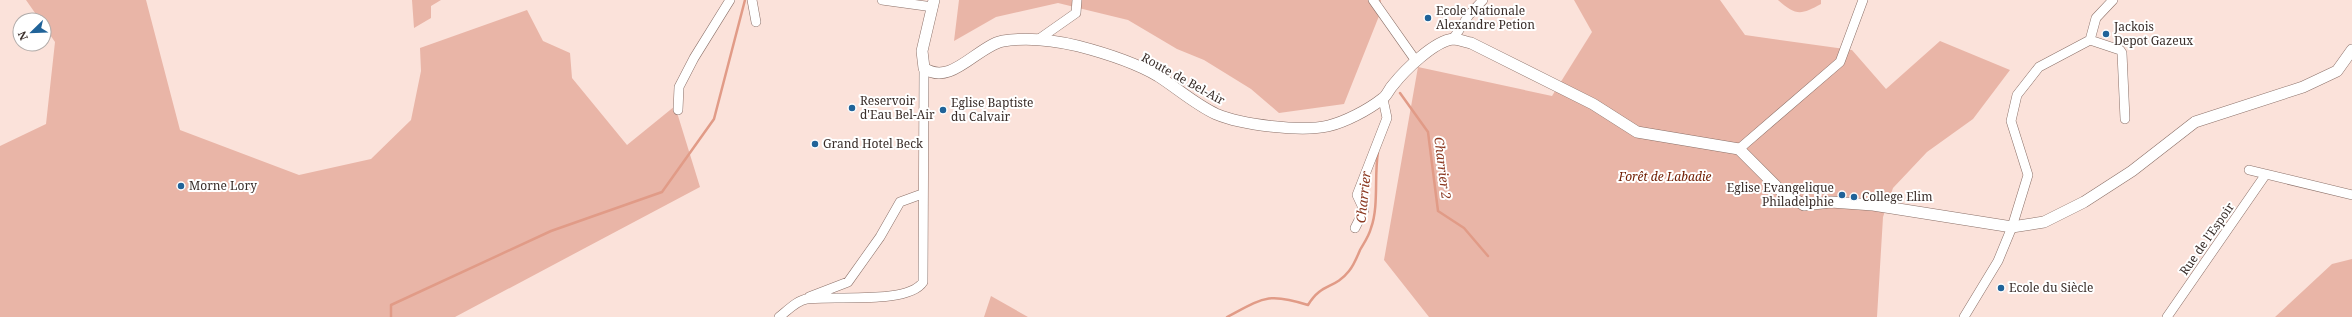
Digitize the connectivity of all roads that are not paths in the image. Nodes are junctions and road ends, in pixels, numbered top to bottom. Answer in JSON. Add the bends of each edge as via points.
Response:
{"nodes":[{"id":1,"x":730,"y":0,"type":"edge"},
{"id":2,"x":752,"y":0,"type":"edge"},
{"id":3,"x":882,"y":0,"type":"edge"},
{"id":4,"x":1077,"y":0,"type":"edge"},
{"id":5,"x":1374,"y":0,"type":"edge"},
{"id":6,"x":1483,"y":0,"type":"edge"},
{"id":7,"x":1863,"y":0,"type":"edge"},
{"id":8,"x":2113,"y":0,"type":"edge"},
{"id":9,"x":934,"y":4,"type":"edge"},
{"id":10,"x":756,"y":22,"type":"dead end"},
{"id":11,"x":1039,"y":39,"type":"junction"},
{"id":12,"x":1453,"y":39,"type":"junction"},
{"id":13,"x":2090,"y":40,"type":"junction"},
{"id":14,"x":2352,"y":50,"type":"edge"},
{"id":15,"x":1416,"y":61,"type":"junction"},
{"id":16,"x":924,"y":68,"type":"junction"},
{"id":17,"x":1383,"y":99,"type":"junction"},
{"id":18,"x":678,"y":110,"type":"dead end"},
{"id":19,"x":2125,"y":119,"type":"dead end"},
{"id":20,"x":1739,"y":149,"type":"junction"},
{"id":21,"x":2249,"y":170,"type":"dead end"},
{"id":22,"x":2266,"y":174,"type":"junction"},
{"id":23,"x":922,"y":194,"type":"junction"},
{"id":24,"x":2352,"y":195,"type":"edge"},
{"id":25,"x":2012,"y":227,"type":"junction"},
{"id":26,"x":1355,"y":228,"type":"dead end"},
{"id":27,"x":806,"y":299,"type":"junction"},
{"id":28,"x":779,"y":317,"type":"edge"},
{"id":29,"x":1964,"y":317,"type":"edge"},
{"id":30,"x":2167,"y":317,"type":"edge"}],
"edges":[{"from":1,"to":18,"type":"street","via":[[694,58],[680,87]]},
{"from":2,"to":10,"type":"street"},
{"from":3,"to":9,"type":"street"},
{"from":4,"to":11,"type":"street","via":[[1076,13]]},
{"from":5,"to":15,"type":"street"},
{"from":6,"to":12,"type":"street"},
{"from":7,"to":20,"type":"street","via":[[1840,62]]},
{"from":8,"to":13,"type":"street","via":[[2096,18]]},
{"from":9,"to":16,"type":"street","via":[[922,51]]},
{"from":11,"to":16,"type":"street","name":"Route de Bel-Air","via":[[1001,42],[941,74],[931,73]]},
{"from":11,"to":17,"type":"street","name":"Route de Bel-Air","via":[[1115,57],[1157,76],[1216,114],[1257,125],[1313,128],[1328,126]]},
{"from":12,"to":15,"type":"street","name":"Route de Bel-Air"},
{"from":12,"to":20,"type":"street","via":[[1471,43],[1594,104],[1638,132]]},
{"from":13,"to":19,"type":"street","via":[[2120,50],[2122,53]]},
{"from":13,"to":25,"type":"street","via":[[2039,67],[2017,95],[2011,121],[2028,175]]},
{"from":14,"to":25,"type":"street","via":[[2337,71],[2303,87],[2194,122],[2132,172],[2084,202],[2044,222]]},
{"from":15,"to":17,"type":"street","name":"Route de Bel-Air"},
{"from":16,"to":23,"type":"street"},
{"from":17,"to":26,"type":"street","via":[[1387,118],[1357,195],[1364,210]]},
{"from":20,"to":25,"type":"street","via":[[1781,191],[1804,205],[1831,202],[1873,205]]},
{"from":21,"to":22,"type":"street"},
{"from":22,"to":24,"type":"street"},
{"from":22,"to":30,"type":"street","name":"Rue de l'Espoir"},
{"from":23,"to":27,"type":"street","via":[[900,202],[848,282]]},
{"from":23,"to":27,"type":"street","via":[[921,285],[910,292],[876,297]]},
{"from":25,"to":29,"type":"street","via":[[1998,261]]},
{"from":27,"to":28,"type":"street"}]}
